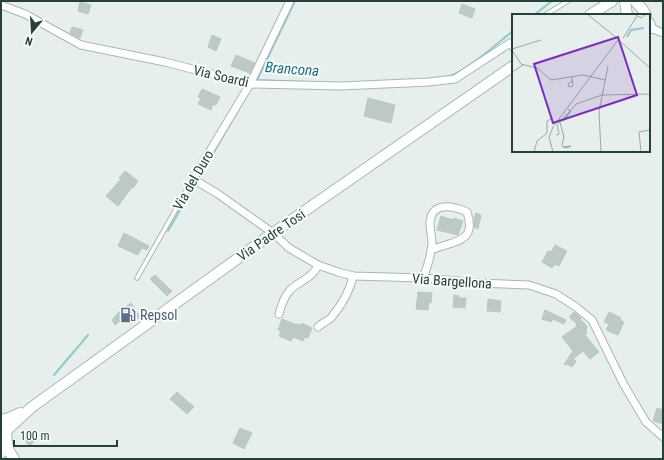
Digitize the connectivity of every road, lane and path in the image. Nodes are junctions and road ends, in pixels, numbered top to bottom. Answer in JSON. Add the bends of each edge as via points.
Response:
{"nodes":[{"id":1,"x":290,"y":1,"type":"edge"},
{"id":2,"x":568,"y":1,"type":"edge"},
{"id":3,"x":612,"y":1,"type":"edge"},
{"id":4,"x":625,"y":1,"type":"edge"},
{"id":5,"x":635,"y":1,"type":"edge"},
{"id":6,"x":1,"y":4,"type":"edge"},
{"id":7,"x":644,"y":9,"type":"edge"},
{"id":8,"x":547,"y":14,"type":"edge"},
{"id":9,"x":592,"y":14,"type":"edge"},
{"id":10,"x":626,"y":14,"type":"edge"},
{"id":11,"x":650,"y":26,"type":"edge"},
{"id":12,"x":663,"y":33,"type":"edge"},
{"id":13,"x":512,"y":44,"type":"edge"},
{"id":14,"x":512,"y":67,"type":"edge"},
{"id":15,"x":250,"y":84,"type":"junction"},
{"id":16,"x":193,"y":179,"type":"junction"},
{"id":17,"x":273,"y":233,"type":"junction"},
{"id":18,"x":431,"y":250,"type":"junction"},
{"id":19,"x":318,"y":265,"type":"junction"},
{"id":20,"x":353,"y":276,"type":"junction"},
{"id":21,"x":137,"y":278,"type":"dead end"},
{"id":22,"x":423,"y":278,"type":"junction"},
{"id":23,"x":279,"y":314,"type":"dead end"},
{"id":24,"x":318,"y":327,"type":"dead end"},
{"id":25,"x":32,"y":407,"type":"junction"},
{"id":26,"x":1,"y":420,"type":"edge"},
{"id":27,"x":5,"y":433,"type":"edge"},
{"id":28,"x":663,"y":437,"type":"edge"},
{"id":29,"x":1,"y":453,"type":"edge"},
{"id":30,"x":14,"y":459,"type":"edge"}],
"edges":[{"from":1,"to":15,"type":"street","name":"Via del Duro"},
{"from":2,"to":8,"type":"lane"},
{"from":3,"to":9,"type":"main road"},
{"from":4,"to":10,"type":"main road"},
{"from":5,"to":7,"type":"main road"},
{"from":6,"to":15,"type":"street","name":"Via Soardi","via":[[25,14],[81,45],[165,62]]},
{"from":11,"to":12,"type":"street"},
{"from":13,"to":15,"type":"street","name":"Via Soardi","via":[[455,79],[341,86]]},
{"from":14,"to":17,"type":"main road","name":"Via Padre Tosi"},
{"from":15,"to":16,"type":"street","name":"Via del Duro"},
{"from":16,"to":17,"type":"street","name":"Via Bargellona"},
{"from":16,"to":21,"type":"lane","name":"Via del Duro"},
{"from":17,"to":19,"type":"street","name":"Via Bargellona","via":[[289,248]]},
{"from":17,"to":25,"type":"main road","name":"Via Padre Tosi"},
{"from":18,"to":18,"type":"street","via":[[430,222],[434,212],[440,207],[448,206],[467,212],[470,222],[464,238],[457,243]]},
{"from":18,"to":22,"type":"street"},
{"from":19,"to":20,"type":"street","name":"Via Bargellona"},
{"from":19,"to":23,"type":"street","via":[[312,275],[288,292]]},
{"from":20,"to":22,"type":"street","name":"Via Bargellona"},
{"from":20,"to":24,"type":"street","via":[[351,286],[340,305],[329,319]]},
{"from":22,"to":28,"type":"street","name":"Via Bargellona","via":[[529,285],[556,294],[576,307],[592,320],[624,385],[646,422]]},
{"from":25,"to":26,"type":"main road"},
{"from":25,"to":27,"type":"main road"},
{"from":27,"to":29,"type":"main road"},
{"from":27,"to":30,"type":"main road","via":[[9,451]]}]}
